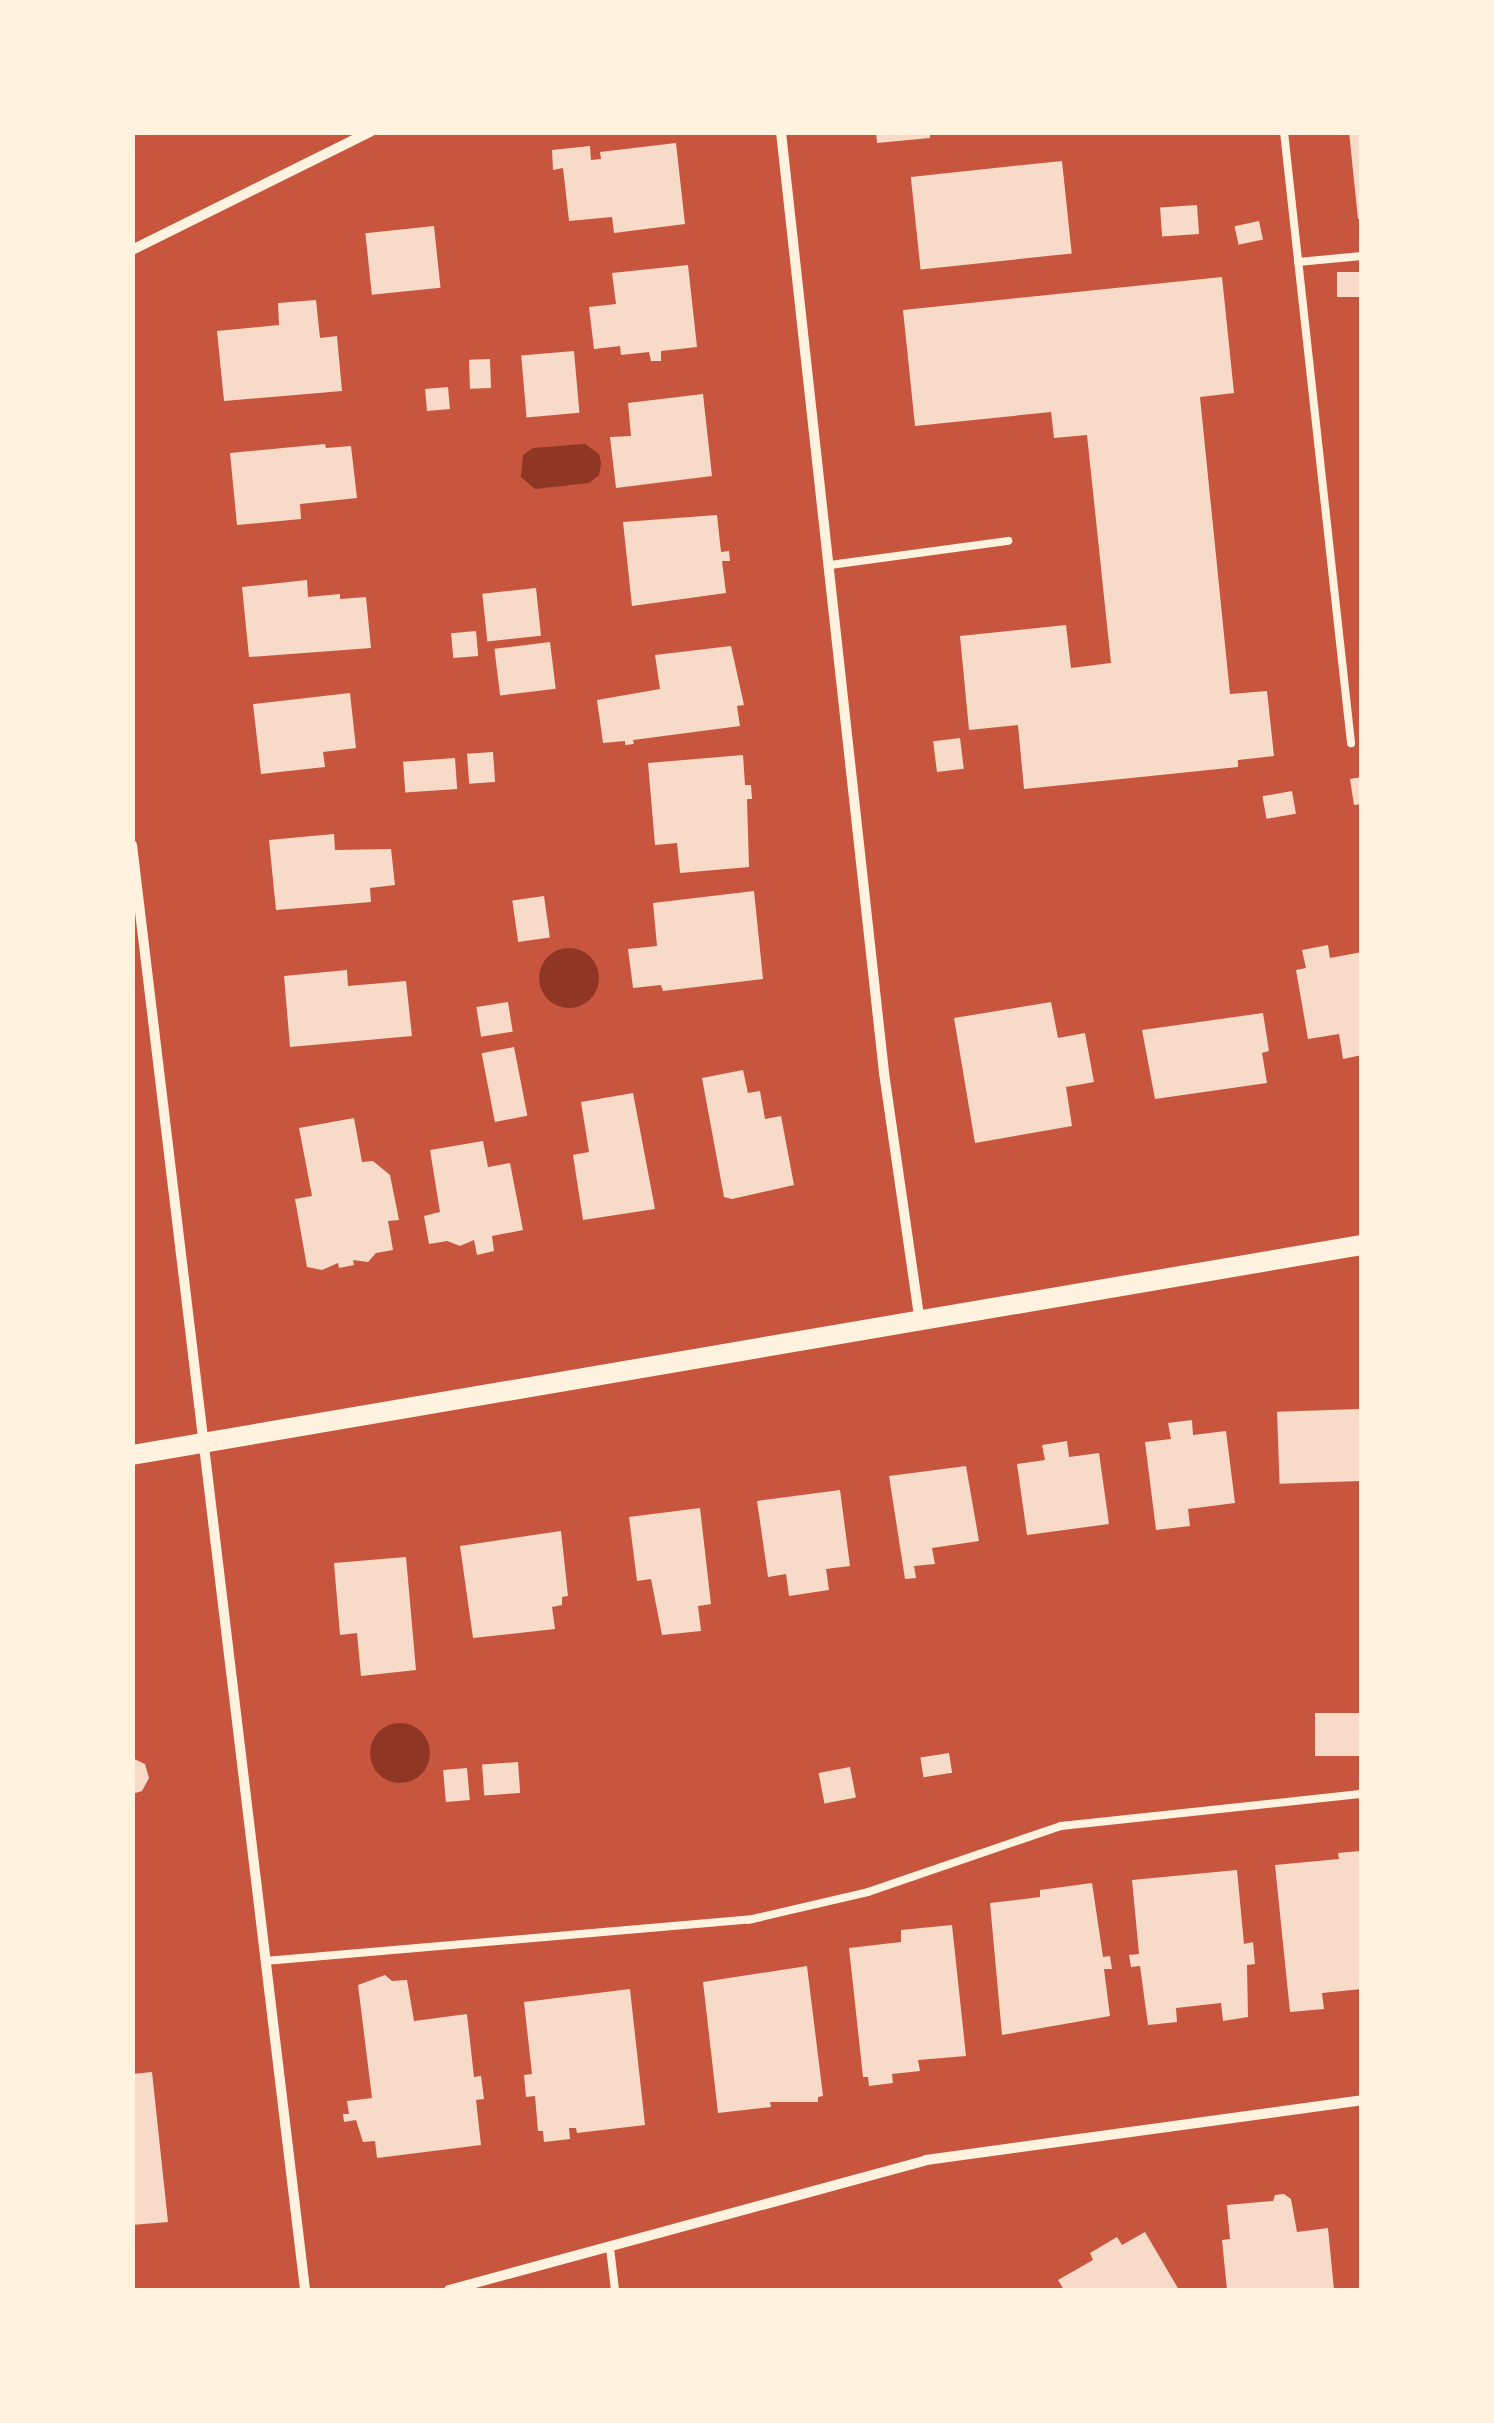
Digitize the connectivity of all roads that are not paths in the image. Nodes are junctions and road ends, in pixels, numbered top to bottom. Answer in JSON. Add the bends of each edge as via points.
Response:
{"nodes":[{"id":1,"x":370,"y":132,"type":"edge"},
{"id":2,"x":781,"y":132,"type":"edge"},
{"id":3,"x":1284,"y":132,"type":"edge"},
{"id":4,"x":132,"y":250,"type":"edge"},
{"id":5,"x":1362,"y":256,"type":"edge"},
{"id":6,"x":1298,"y":262,"type":"junction"},
{"id":7,"x":1008,"y":541,"type":"dead end"},
{"id":8,"x":830,"y":565,"type":"junction"},
{"id":9,"x":1351,"y":743,"type":"dead end"},
{"id":10,"x":132,"y":845,"type":"edge"},
{"id":11,"x":1362,"y":1244,"type":"edge"},
{"id":12,"x":920,"y":1316,"type":"junction"},
{"id":13,"x":201,"y":1444,"type":"junction"},
{"id":14,"x":132,"y":1455,"type":"edge"},
{"id":15,"x":1362,"y":1794,"type":"edge"},
{"id":16,"x":265,"y":1961,"type":"junction"},
{"id":17,"x":1362,"y":2100,"type":"edge"},
{"id":18,"x":610,"y":2248,"type":"junction"},
{"id":19,"x":306,"y":2290,"type":"edge"},
{"id":20,"x":449,"y":2290,"type":"edge"},
{"id":21,"x":615,"y":2290,"type":"edge"}],
"edges":[{"from":1,"to":4,"type":"street"},
{"from":2,"to":8,"type":"street"},
{"from":3,"to":6,"type":"lane"},
{"from":5,"to":6,"type":"lane"},
{"from":6,"to":9,"type":"lane"},
{"from":7,"to":8,"type":"lane"},
{"from":8,"to":12,"type":"street","via":[[884,1072]]},
{"from":10,"to":13,"type":"street"},
{"from":11,"to":12,"type":"main road"},
{"from":12,"to":13,"type":"main road"},
{"from":13,"to":14,"type":"main road"},
{"from":13,"to":16,"type":"street"},
{"from":15,"to":16,"type":"lane","via":[[1061,1826],[868,1892],[748,1920]]},
{"from":16,"to":19,"type":"street"},
{"from":17,"to":18,"type":"street","via":[[926,2160]]},
{"from":18,"to":20,"type":"street"},
{"from":18,"to":21,"type":"lane"}]}
